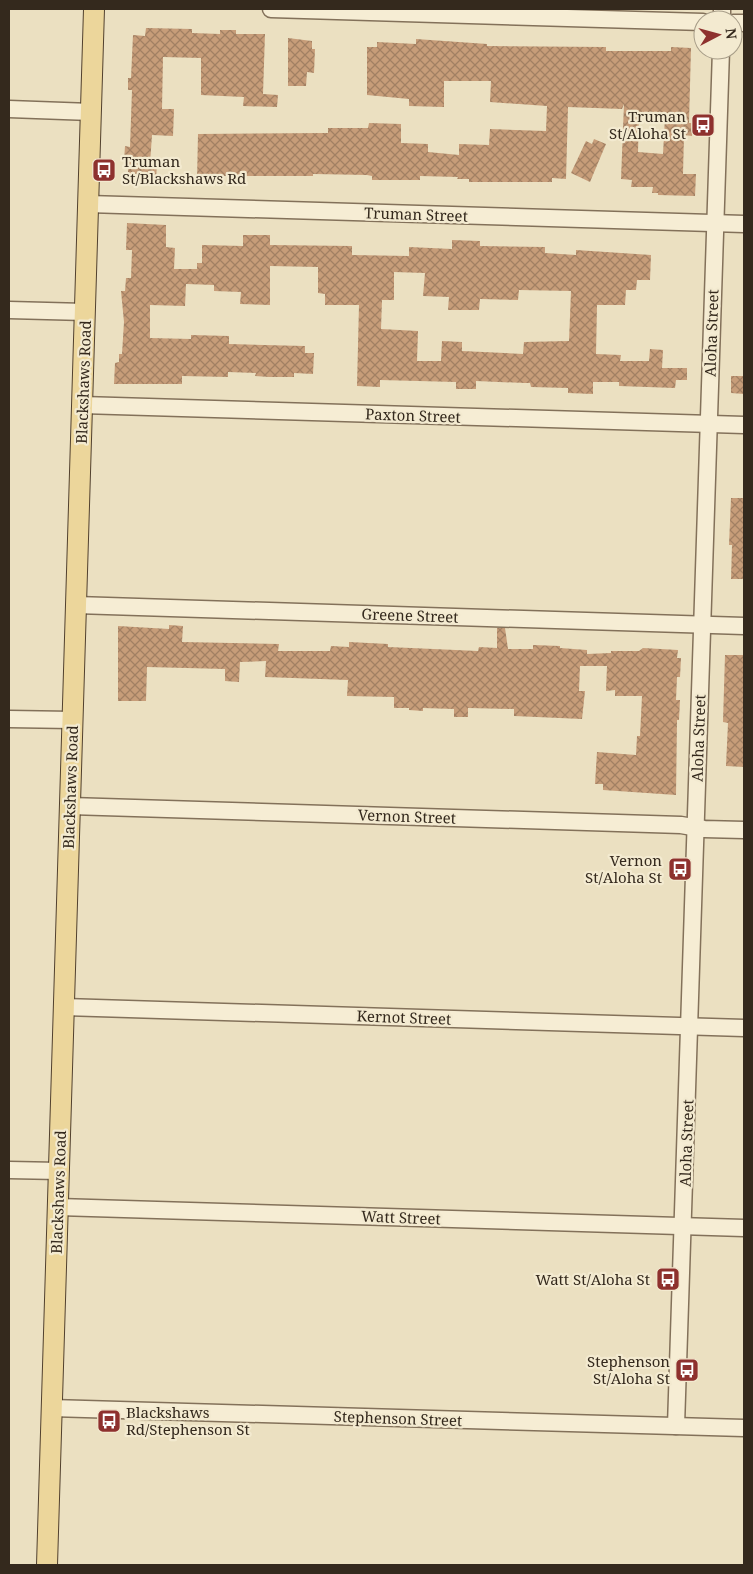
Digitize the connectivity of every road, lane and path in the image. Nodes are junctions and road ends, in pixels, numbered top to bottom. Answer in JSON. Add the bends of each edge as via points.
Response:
{"nodes":[{"id":1,"x":94,"y":9,"type":"edge"},
{"id":2,"x":271,"y":9,"type":"edge"},
{"id":3,"x":693,"y":22,"type":"edge"},
{"id":4,"x":721,"y":60,"type":"edge"},
{"id":5,"x":9,"y":109,"type":"edge"},
{"id":6,"x":91,"y":112,"type":"junction"},
{"id":7,"x":88,"y":204,"type":"junction"},
{"id":8,"x":714,"y":224,"type":"junction"},
{"id":9,"x":744,"y":224,"type":"edge"},
{"id":10,"x":9,"y":310,"type":"edge"},
{"id":11,"x":85,"y":312,"type":"junction"},
{"id":12,"x":82,"y":405,"type":"junction"},
{"id":13,"x":708,"y":423,"type":"junction"},
{"id":14,"x":744,"y":425,"type":"edge"},
{"id":15,"x":76,"y":605,"type":"junction"},
{"id":16,"x":701,"y":625,"type":"junction"},
{"id":17,"x":744,"y":626,"type":"edge"},
{"id":18,"x":9,"y":719,"type":"edge"},
{"id":19,"x":72,"y":720,"type":"junction"},
{"id":20,"x":70,"y":806,"type":"junction"},
{"id":21,"x":695,"y":827,"type":"junction"},
{"id":22,"x":744,"y":830,"type":"edge"},
{"id":23,"x":64,"y":1007,"type":"junction"},
{"id":24,"x":690,"y":1026,"type":"junction"},
{"id":25,"x":744,"y":1028,"type":"edge"},
{"id":26,"x":9,"y":1170,"type":"edge"},
{"id":27,"x":59,"y":1171,"type":"junction"},
{"id":28,"x":58,"y":1207,"type":"junction"},
{"id":29,"x":684,"y":1225,"type":"junction"},
{"id":30,"x":744,"y":1228,"type":"edge"},
{"id":31,"x":51,"y":1408,"type":"junction"},
{"id":32,"x":676,"y":1426,"type":"junction"},
{"id":33,"x":744,"y":1428,"type":"edge"},
{"id":34,"x":47,"y":1565,"type":"edge"}],
"edges":[{"from":1,"to":6,"type":"main road","name":"Blackshaws Road"},
{"from":2,"to":3,"type":"street"},
{"from":4,"to":8,"type":"street","name":"Aloha Street"},
{"from":5,"to":6,"type":"street"},
{"from":6,"to":7,"type":"main road","name":"Blackshaws Road"},
{"from":7,"to":8,"type":"street","name":"Truman Street"},
{"from":7,"to":11,"type":"main road","name":"Blackshaws Road"},
{"from":8,"to":9,"type":"street","name":"Truman Street"},
{"from":8,"to":13,"type":"street","name":"Aloha Street"},
{"from":10,"to":11,"type":"street"},
{"from":11,"to":12,"type":"main road","name":"Blackshaws Road"},
{"from":12,"to":13,"type":"street","name":"Paxton Street"},
{"from":12,"to":15,"type":"main road","name":"Blackshaws Road"},
{"from":13,"to":14,"type":"street","name":"Paxton Street"},
{"from":13,"to":16,"type":"street","name":"Aloha Street"},
{"from":15,"to":16,"type":"street","name":"Greene Street"},
{"from":15,"to":19,"type":"main road","name":"Blackshaws Road"},
{"from":16,"to":17,"type":"street","name":"Greene Street"},
{"from":16,"to":21,"type":"street","name":"Aloha Street"},
{"from":18,"to":19,"type":"street"},
{"from":19,"to":20,"type":"main road","name":"Blackshaws Road"},
{"from":20,"to":21,"type":"street","name":"Vernon Street"},
{"from":20,"to":23,"type":"main road","name":"Blackshaws Road"},
{"from":21,"to":22,"type":"street","name":"Vernon Street"},
{"from":21,"to":24,"type":"street","name":"Aloha Street"},
{"from":23,"to":24,"type":"street","name":"Kernot Street"},
{"from":23,"to":27,"type":"main road","name":"Blackshaws Road"},
{"from":24,"to":25,"type":"street","name":"Kernot Street"},
{"from":24,"to":29,"type":"street","name":"Aloha Street"},
{"from":26,"to":27,"type":"street"},
{"from":27,"to":28,"type":"main road","name":"Blackshaws Road"},
{"from":28,"to":29,"type":"street","name":"Watt Street"},
{"from":28,"to":31,"type":"main road","name":"Blackshaws Road"},
{"from":29,"to":30,"type":"street","name":"Watt Street"},
{"from":29,"to":32,"type":"street","name":"Aloha Street"},
{"from":31,"to":32,"type":"street","name":"Stephenson Street"},
{"from":31,"to":34,"type":"main road","name":"Blackshaws Road"},
{"from":32,"to":33,"type":"street","name":"Stephenson Street"}]}
